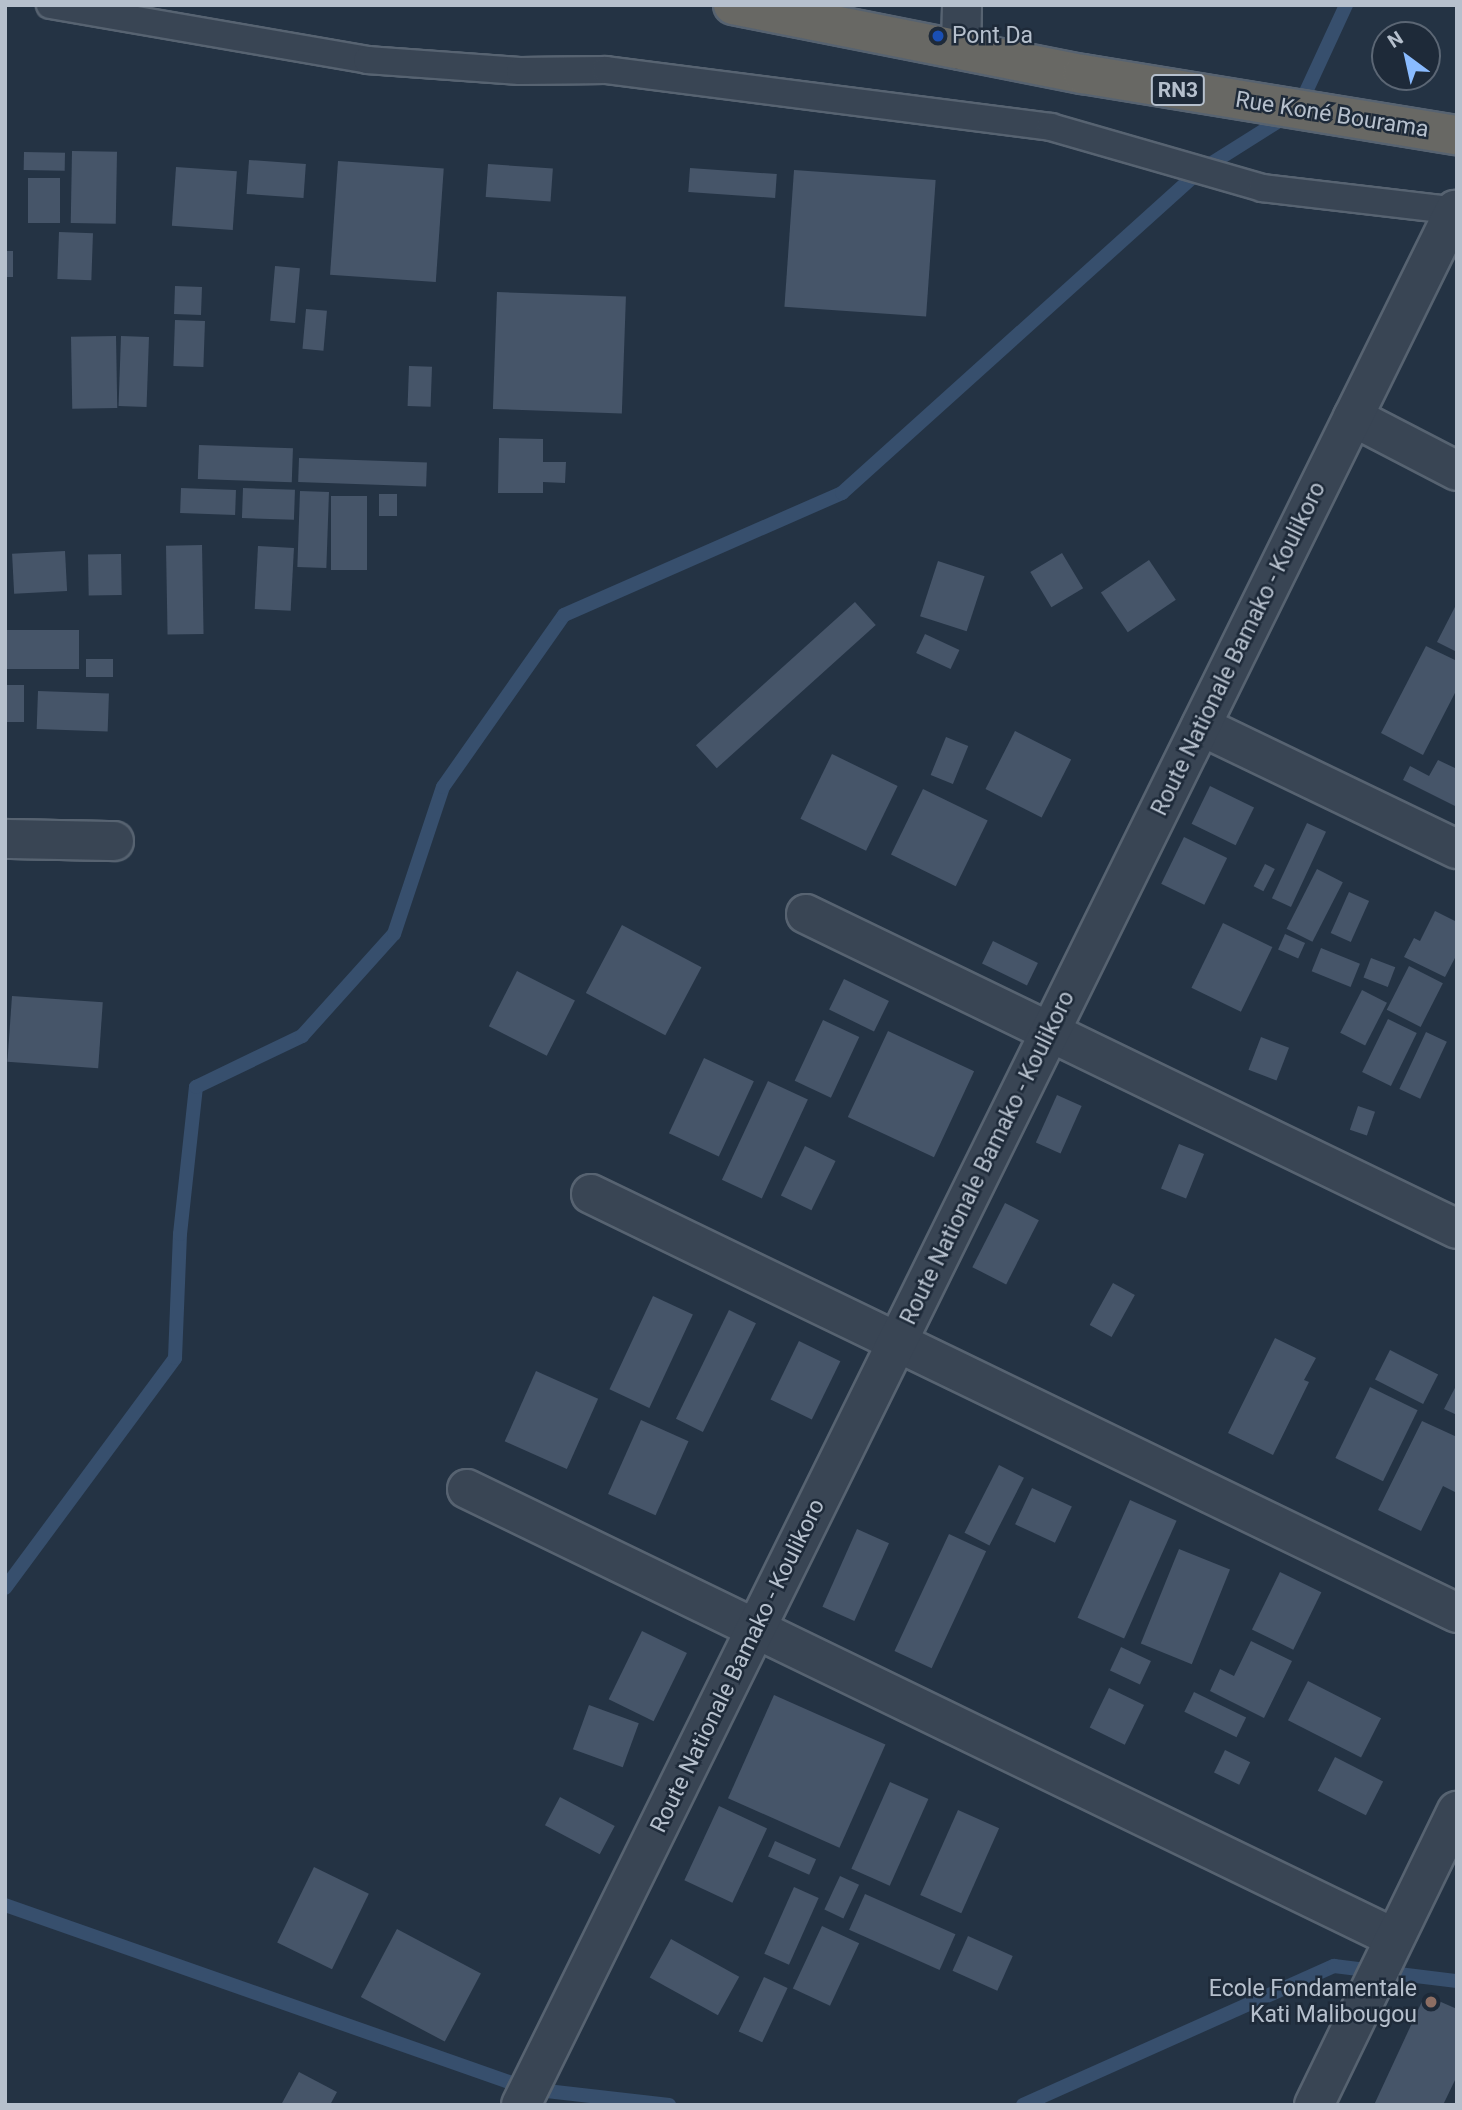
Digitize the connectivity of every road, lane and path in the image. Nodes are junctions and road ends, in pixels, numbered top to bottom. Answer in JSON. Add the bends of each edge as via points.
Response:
{"nodes":[{"id":1,"x":50,"y":5,"type":"edge"},
{"id":2,"x":733,"y":5,"type":"edge"},
{"id":3,"x":962,"y":5,"type":"edge"},
{"id":4,"x":961,"y":50,"type":"junction"},
{"id":5,"x":1457,"y":135,"type":"edge"},
{"id":6,"x":1456,"y":210,"type":"edge"},
{"id":7,"x":1353,"y":417,"type":"junction"},
{"id":8,"x":1457,"y":471,"type":"edge"},
{"id":9,"x":1201,"y":726,"type":"junction"},
{"id":10,"x":5,"y":839,"type":"edge"},
{"id":11,"x":114,"y":841,"type":"dead end"},
{"id":12,"x":1457,"y":849,"type":"edge"},
{"id":13,"x":806,"y":914,"type":"dead end"},
{"id":14,"x":1050,"y":1033,"type":"junction"},
{"id":15,"x":591,"y":1194,"type":"dead end"},
{"id":16,"x":1457,"y":1229,"type":"edge"},
{"id":17,"x":897,"y":1342,"type":"junction"},
{"id":18,"x":467,"y":1489,"type":"dead end"},
{"id":19,"x":1457,"y":1613,"type":"edge"},
{"id":20,"x":757,"y":1629,"type":"junction"},
{"id":21,"x":1457,"y":1811,"type":"edge"},
{"id":22,"x":1394,"y":1938,"type":"junction"},
{"id":23,"x":521,"y":2105,"type":"edge"},
{"id":24,"x":1314,"y":2105,"type":"edge"}],
"edges":[{"from":1,"to":6,"type":"lane","via":[[367,60],[520,71],[606,69],[805,93],[1075,134],[1262,188]]},
{"from":2,"to":4,"type":"highway","number":"RN3"},
{"from":3,"to":4,"type":"street"},
{"from":4,"to":5,"type":"highway","name":"Rue Koné Bourama","number":"RN3"},
{"from":6,"to":7,"type":"street","name":"Route Nationale Bamako - Koulikoro"},
{"from":7,"to":8,"type":"street"},
{"from":7,"to":9,"type":"street","name":"Route Nationale Bamako - Koulikoro"},
{"from":9,"to":12,"type":"street"},
{"from":9,"to":14,"type":"street","name":"Route Nationale Bamako - Koulikoro"},
{"from":10,"to":11,"type":"street"},
{"from":13,"to":14,"type":"street"},
{"from":14,"to":16,"type":"street"},
{"from":14,"to":17,"type":"street","name":"Route Nationale Bamako - Koulikoro"},
{"from":15,"to":17,"type":"street"},
{"from":17,"to":19,"type":"street"},
{"from":17,"to":20,"type":"street","name":"Route Nationale Bamako - Koulikoro"},
{"from":18,"to":20,"type":"street"},
{"from":20,"to":22,"type":"street"},
{"from":20,"to":23,"type":"street","name":"Route Nationale Bamako - Koulikoro"},
{"from":21,"to":22,"type":"street"},
{"from":22,"to":24,"type":"street"}]}
